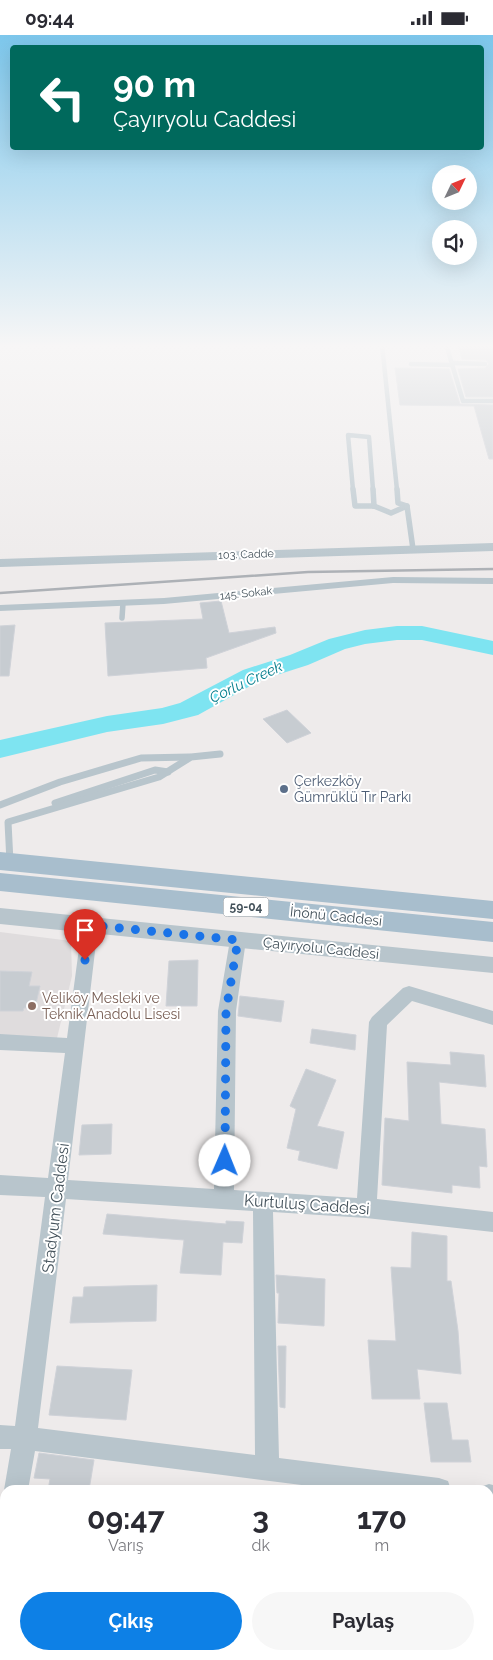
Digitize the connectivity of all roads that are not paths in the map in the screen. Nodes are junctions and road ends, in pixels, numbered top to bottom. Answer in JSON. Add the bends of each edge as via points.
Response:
{"nodes":[{"id":1,"x":390,"y":420,"type":"edge"},
{"id":2,"x":407,"y":506,"type":"junction"},
{"id":3,"x":374,"y":507,"type":"junction"},
{"id":4,"x":493,"y":547,"type":"edge"},
{"id":5,"x":413,"y":549,"type":"junction"},
{"id":6,"x":0,"y":563,"type":"edge"},
{"id":7,"x":493,"y":581,"type":"edge"},
{"id":8,"x":123,"y":603,"type":"junction"},
{"id":9,"x":0,"y":608,"type":"edge"},
{"id":10,"x":122,"y":618,"type":"dead end"},
{"id":11,"x":220,"y":754,"type":"dead end"},
{"id":12,"x":191,"y":757,"type":"junction"},
{"id":13,"x":0,"y":805,"type":"edge"},
{"id":14,"x":3,"y":868,"type":"edge"},
{"id":15,"x":493,"y":910,"type":"edge"},
{"id":16,"x":0,"y":916,"type":"edge"},
{"id":17,"x":90,"y":925,"type":"junction"},
{"id":18,"x":493,"y":932,"type":"edge"},
{"id":19,"x":238,"y":940,"type":"junction"},
{"id":20,"x":493,"y":965,"type":"edge"},
{"id":21,"x":493,"y":1018,"type":"edge"},
{"id":22,"x":0,"y":1042,"type":"edge"},
{"id":23,"x":75,"y":1045,"type":"junction"},
{"id":24,"x":0,"y":1185,"type":"edge"},
{"id":25,"x":57,"y":1189,"type":"junction"},
{"id":26,"x":224,"y":1199,"type":"junction"},
{"id":27,"x":263,"y":1201,"type":"junction"},
{"id":28,"x":366,"y":1208,"type":"junction"},
{"id":29,"x":493,"y":1222,"type":"edge"},
{"id":30,"x":0,"y":1437,"type":"edge"},
{"id":31,"x":25,"y":1438,"type":"junction"},
{"id":32,"x":267,"y":1469,"type":"junction"},
{"id":33,"x":17,"y":1485,"type":"edge"},
{"id":34,"x":399,"y":1485,"type":"edge"}],
"edges":[{"from":1,"to":2,"type":"lane","via":[[398,503]]},
{"from":2,"to":3,"type":"lane","via":[[391,513]]},
{"from":2,"to":5,"type":"lane"},
{"from":3,"to":3,"type":"lane","via":[[368,437],[348,435],[355,506]]},
{"from":4,"to":5,"type":"street","name":"103. Cadde"},
{"from":5,"to":6,"type":"street","name":"103. Cadde"},
{"from":7,"to":8,"type":"street","name":"145. Sokak","via":[[393,580]]},
{"from":8,"to":9,"type":"street","name":"145. Sokak"},
{"from":8,"to":10,"type":"lane"},
{"from":11,"to":12,"type":"lane"},
{"from":12,"to":13,"type":"lane","via":[[140,758],[60,782]]},
{"from":12,"to":14,"type":"lane","via":[[159,777],[8,822]]},
{"from":14,"to":15,"type":"main road","number":"59-04"},
{"from":14,"to":18,"type":"main road","name":"İnönü Caddesi","number":"59-04"},
{"from":16,"to":17,"type":"street","name":"Çayıryolu Caddesi"},
{"from":17,"to":19,"type":"street","name":"Çayıryolu Caddesi"},
{"from":17,"to":23,"type":"street","name":"Stadyum Caddesi"},
{"from":19,"to":20,"type":"street","name":"Çayıryolu Caddesi"},
{"from":19,"to":26,"type":"street","via":[[226,1011]]},
{"from":21,"to":28,"type":"street","via":[[409,993],[378,1022]]},
{"from":22,"to":23,"type":"street"},
{"from":23,"to":25,"type":"street","name":"Stadyum Caddesi"},
{"from":24,"to":25,"type":"street","name":"Kurtuluş Caddesi"},
{"from":25,"to":26,"type":"street","name":"Kurtuluş Caddesi"},
{"from":25,"to":31,"type":"street","name":"Stadyum Caddesi"},
{"from":26,"to":27,"type":"street","name":"Kurtuluş Caddesi"},
{"from":27,"to":28,"type":"street","name":"Kurtuluş Caddesi"},
{"from":27,"to":32,"type":"street"},
{"from":28,"to":29,"type":"street","name":"Kurtuluş Caddesi"},
{"from":30,"to":31,"type":"street"},
{"from":31,"to":32,"type":"street"},
{"from":31,"to":33,"type":"street","name":"Stadyum Caddesi"},
{"from":32,"to":34,"type":"street"}]}
